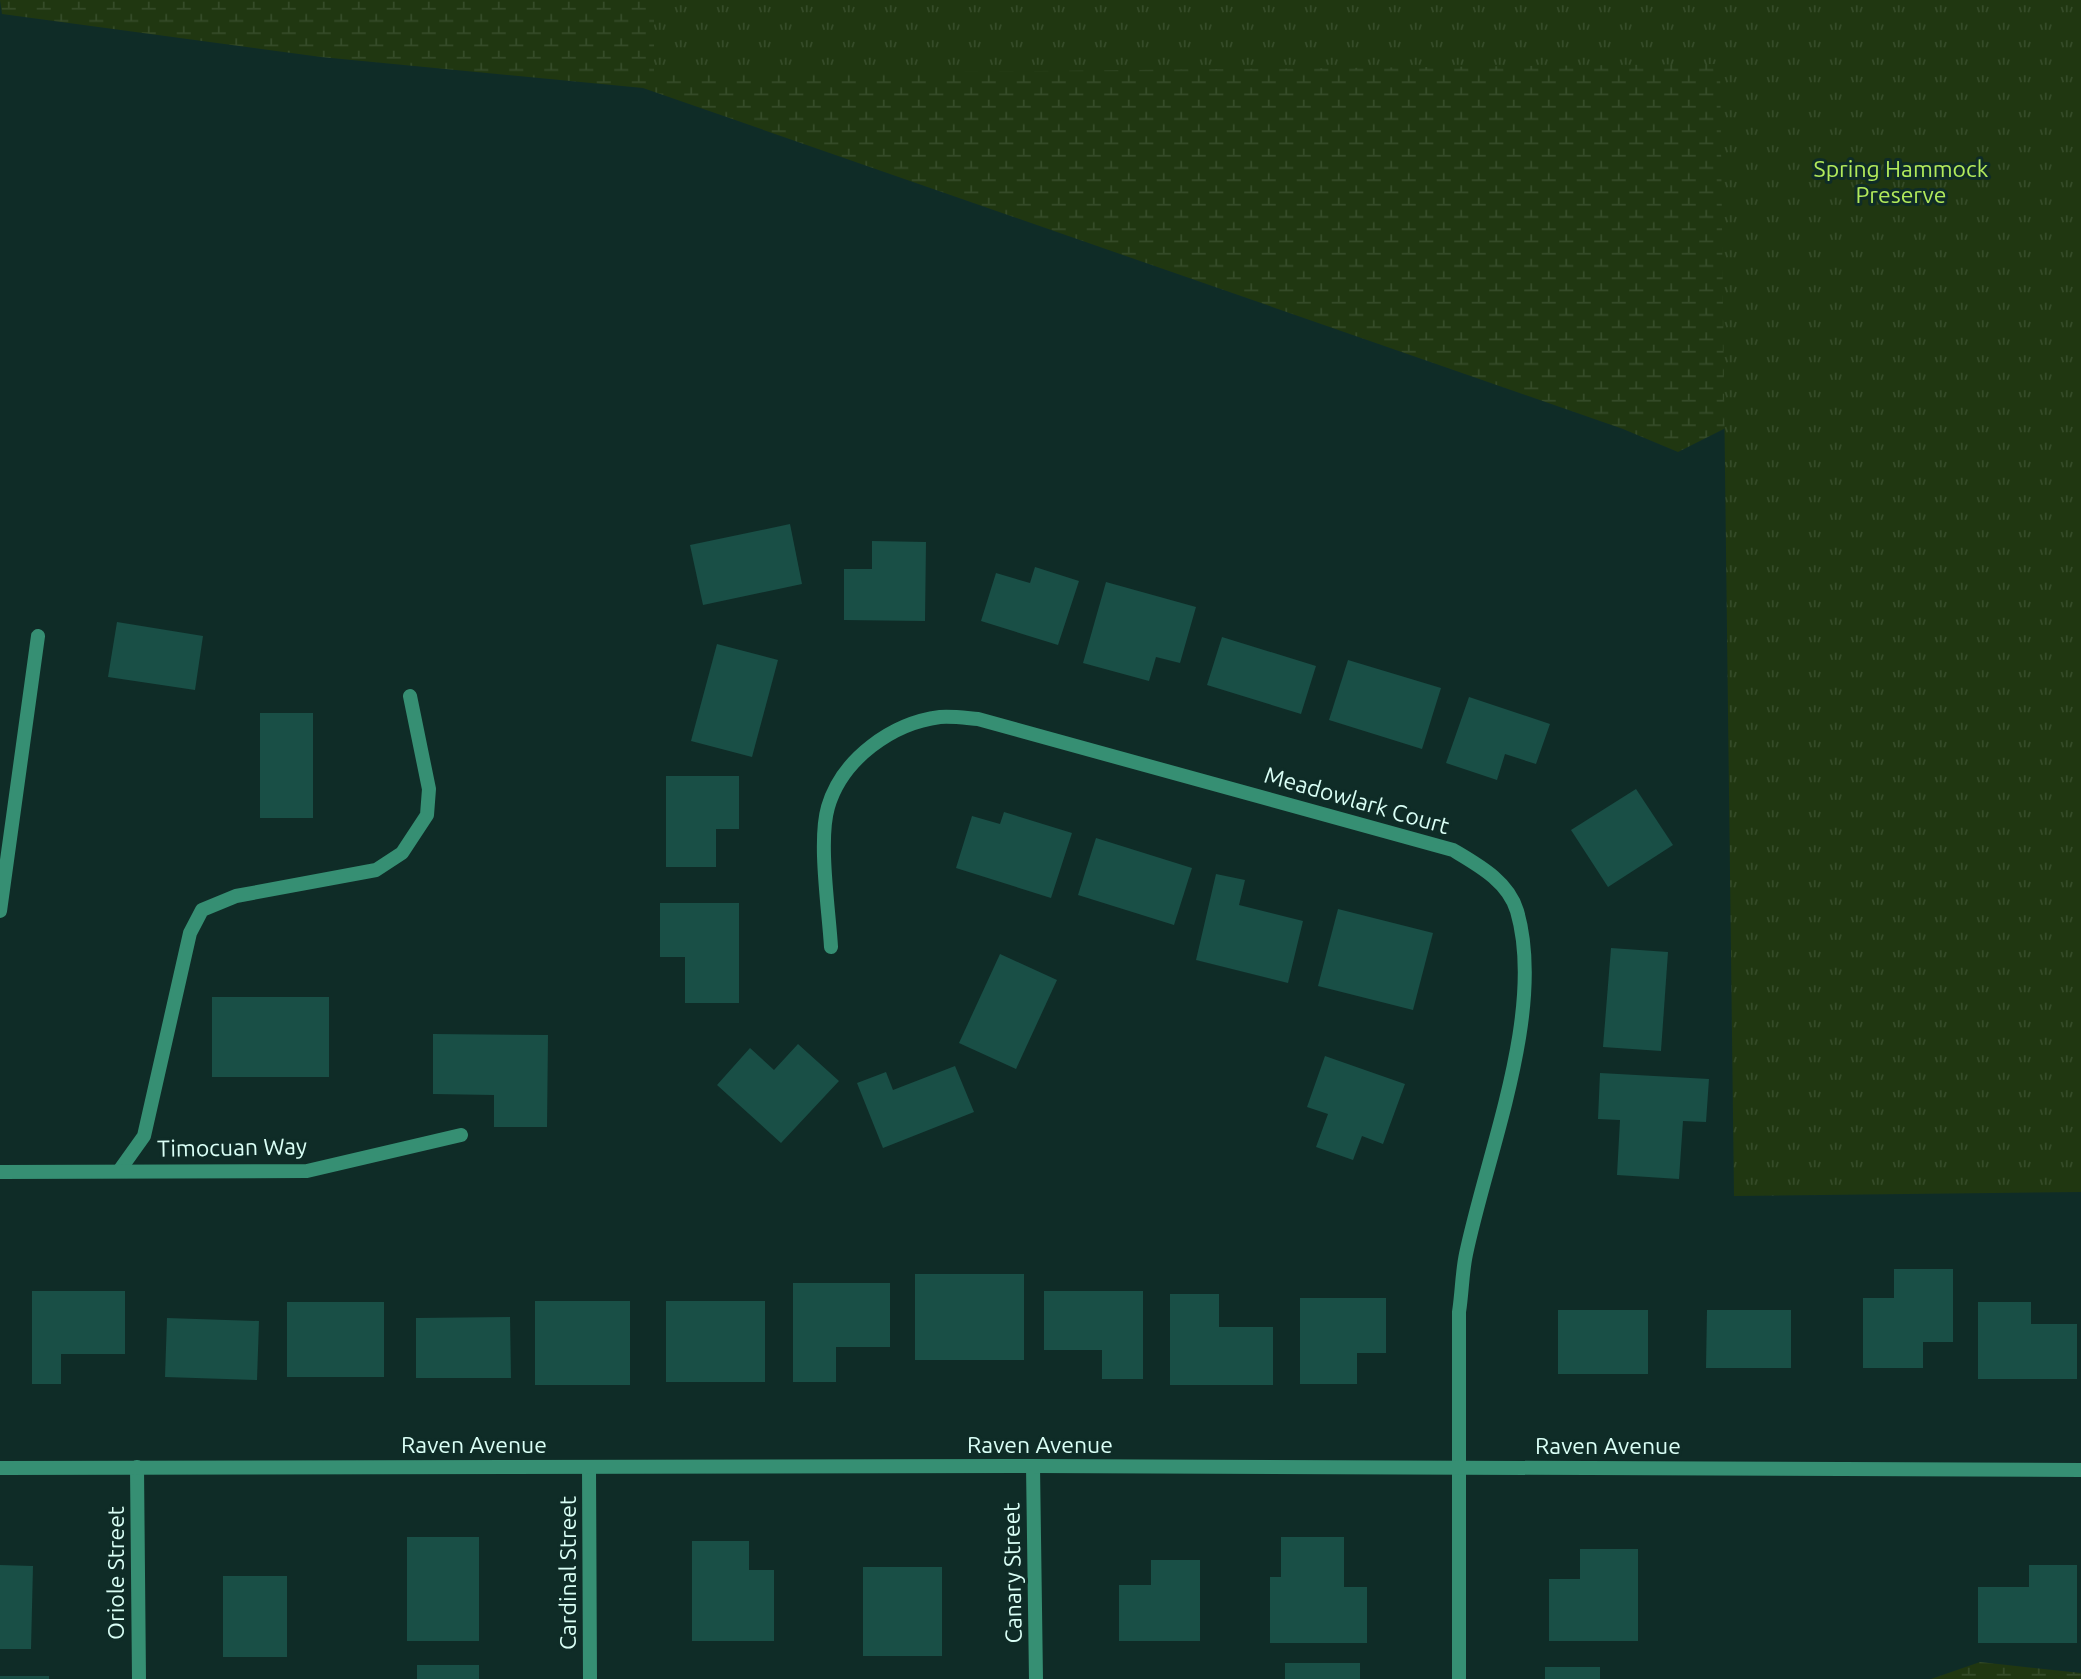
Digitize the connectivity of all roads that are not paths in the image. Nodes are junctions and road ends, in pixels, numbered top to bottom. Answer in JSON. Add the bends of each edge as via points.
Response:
{"nodes":[{"id":1,"x":38,"y":636,"type":"dead end"},
{"id":2,"x":410,"y":696,"type":"dead end"},
{"id":3,"x":0,"y":911,"type":"edge"},
{"id":4,"x":831,"y":947,"type":"dead end"},
{"id":5,"x":461,"y":1135,"type":"dead end"},
{"id":6,"x":119,"y":1171,"type":"junction"},
{"id":7,"x":0,"y":1172,"type":"edge"},
{"id":8,"x":1033,"y":1466,"type":"junction"},
{"id":9,"x":137,"y":1467,"type":"junction"},
{"id":10,"x":589,"y":1467,"type":"junction"},
{"id":11,"x":1457,"y":1467,"type":"junction"},
{"id":12,"x":0,"y":1468,"type":"edge"},
{"id":13,"x":2081,"y":1470,"type":"edge"},
{"id":14,"x":139,"y":1679,"type":"edge"},
{"id":15,"x":590,"y":1679,"type":"edge"},
{"id":16,"x":1036,"y":1679,"type":"edge"},
{"id":17,"x":1459,"y":1679,"type":"edge"}],
"edges":[{"from":1,"to":3,"type":"street"},
{"from":2,"to":6,"type":"street","via":[[429,789],[427,815],[415,836],[402,853],[376,870],[236,896],[202,910],[190,933],[144,1136]]},
{"from":4,"to":11,"type":"street","name":"Meadowlark Court","via":[[827,808],[842,778],[868,748],[897,729],[940,717],[978,719],[1453,850],[1491,872],[1517,909],[1525,971],[1518,1040],[1466,1256],[1459,1312]]},
{"from":5,"to":6,"type":"street","name":"Timocuan Way","via":[[307,1171]]},
{"from":6,"to":7,"type":"street","name":"Timocuan Way"},
{"from":8,"to":10,"type":"street","name":"Raven Avenue"},
{"from":8,"to":11,"type":"street","name":"Raven Avenue"},
{"from":8,"to":16,"type":"street","name":"Canary Street"},
{"from":9,"to":10,"type":"street","name":"Raven Avenue"},
{"from":9,"to":12,"type":"street","name":"Raven Avenue"},
{"from":9,"to":14,"type":"street","name":"Oriole Street"},
{"from":10,"to":15,"type":"street","name":"Cardinal Street"},
{"from":11,"to":13,"type":"street","name":"Raven Avenue"},
{"from":11,"to":17,"type":"street","name":"Meadowlark Court"}]}
